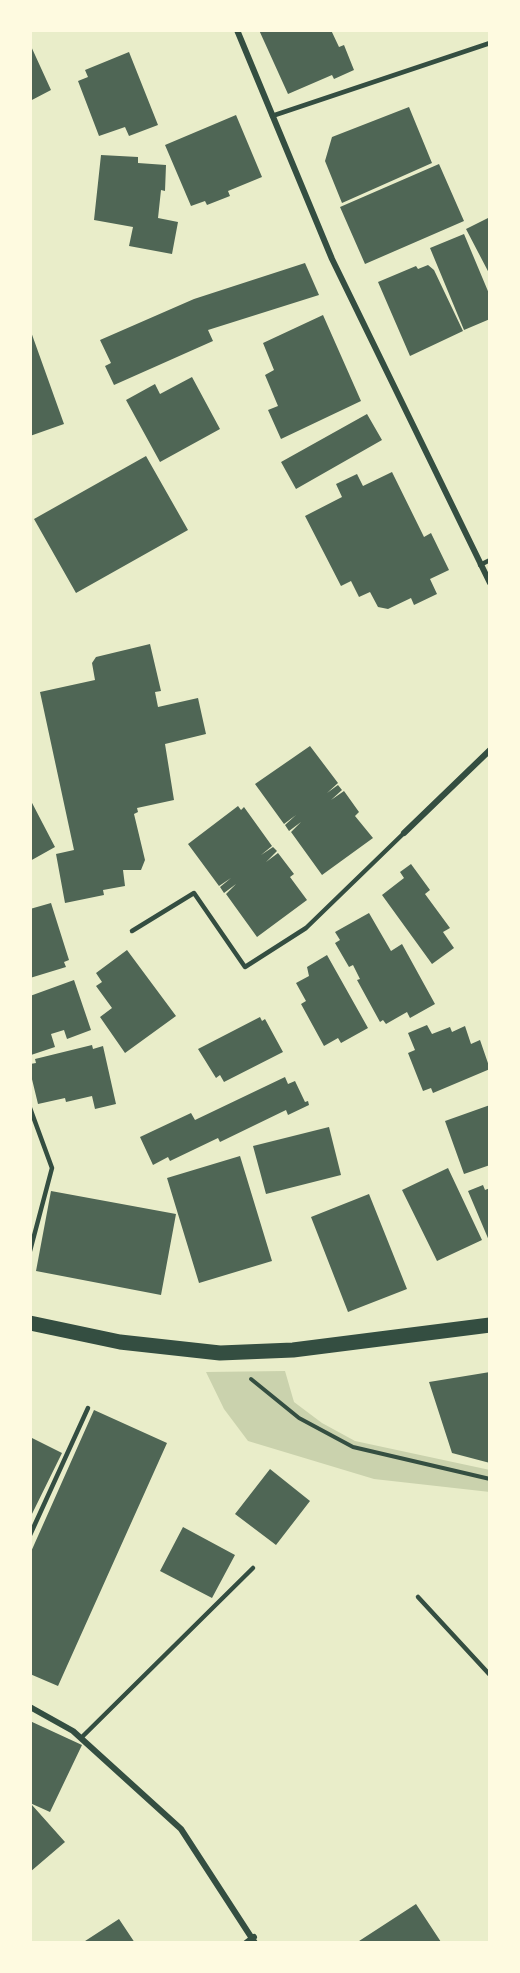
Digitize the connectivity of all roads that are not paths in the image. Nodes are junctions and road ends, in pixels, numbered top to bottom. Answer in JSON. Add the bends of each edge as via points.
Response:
{"nodes":[{"id":1,"x":237,"y":30,"type":"edge"},
{"id":2,"x":490,"y":43,"type":"edge"},
{"id":3,"x":272,"y":116,"type":"junction"},
{"id":4,"x":490,"y":560,"type":"edge"},
{"id":5,"x":480,"y":565,"type":"junction"},
{"id":6,"x":490,"y":583,"type":"edge"},
{"id":7,"x":490,"y":750,"type":"edge"},
{"id":8,"x":404,"y":833,"type":"joint"},
{"id":9,"x":132,"y":931,"type":"dead end"},
{"id":10,"x":30,"y":1108,"type":"edge"},
{"id":11,"x":30,"y":1251,"type":"edge"},
{"id":12,"x":30,"y":1323,"type":"edge"},
{"id":13,"x":490,"y":1325,"type":"edge"},
{"id":14,"x":88,"y":1408,"type":"dead end"},
{"id":15,"x":30,"y":1535,"type":"edge"},
{"id":16,"x":253,"y":1568,"type":"dead end"},
{"id":17,"x":418,"y":1597,"type":"dead end"},
{"id":18,"x":490,"y":1675,"type":"edge"},
{"id":19,"x":30,"y":1707,"type":"edge"},
{"id":20,"x":81,"y":1738,"type":"junction"},
{"id":21,"x":255,"y":1940,"type":"edge"},
{"id":22,"x":246,"y":1943,"type":"edge"}],
"edges":[{"from":1,"to":3,"type":"street"},
{"from":2,"to":3,"type":"lane"},
{"from":3,"to":5,"type":"street","via":[[332,259]]},
{"from":4,"to":5,"type":"lane"},
{"from":5,"to":6,"type":"street"},
{"from":7,"to":8,"type":"street"},
{"from":8,"to":9,"type":"lane","via":[[306,928],[245,968],[194,893]]},
{"from":10,"to":11,"type":"lane","via":[[52,1168]]},
{"from":12,"to":13,"type":"main road","via":[[120,1342],[220,1353],[293,1350]]},
{"from":14,"to":15,"type":"lane"},
{"from":16,"to":20,"type":"lane"},
{"from":17,"to":18,"type":"lane"},
{"from":19,"to":20,"type":"street"},
{"from":20,"to":21,"type":"street","via":[[181,1829]]},
{"from":21,"to":22,"type":"street"}]}
